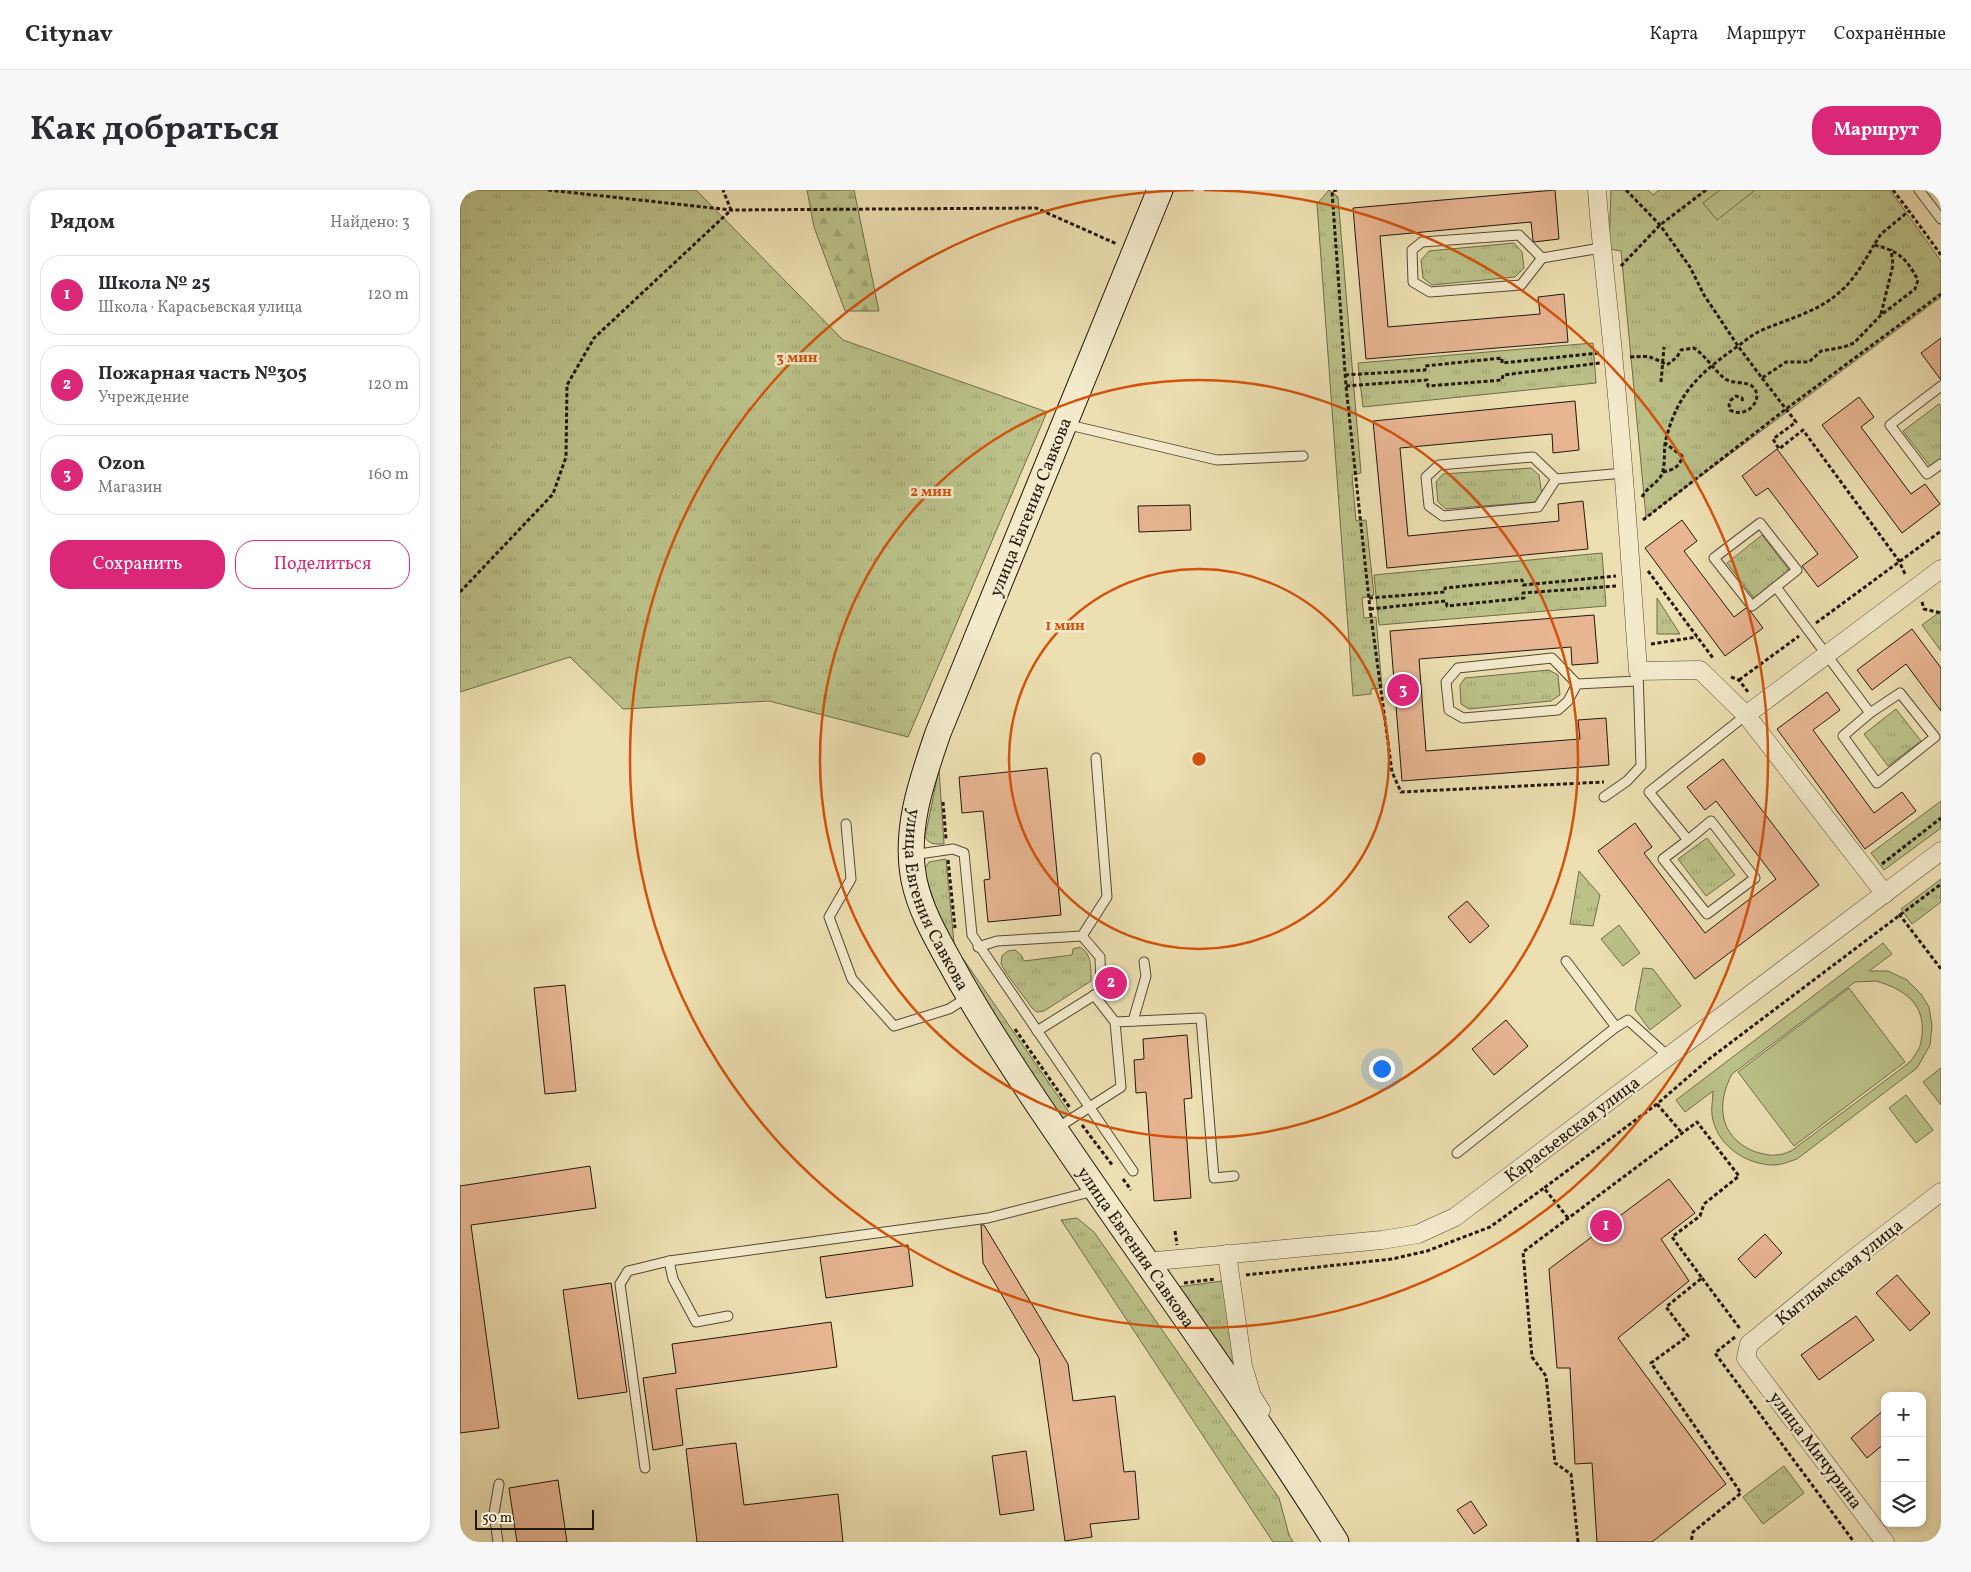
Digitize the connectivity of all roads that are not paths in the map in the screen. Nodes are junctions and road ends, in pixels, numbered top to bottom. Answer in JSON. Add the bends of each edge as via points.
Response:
{"nodes":[{"id":1,"x":1160,"y":190,"type":"edge"},
{"id":2,"x":1597,"y":190,"type":"edge"},
{"id":3,"x":1919,"y":190,"type":"edge"},
{"id":4,"x":1941,"y":219,"type":"edge"},
{"id":5,"x":1601,"y":248,"type":"junction"},
{"id":6,"x":1542,"y":258,"type":"junction"},
{"id":7,"x":1941,"y":386,"type":"edge"},
{"id":8,"x":1063,"y":424,"type":"junction"},
{"id":9,"x":1303,"y":456,"type":"dead end"},
{"id":10,"x":1941,"y":464,"type":"edge"},
{"id":11,"x":1624,"y":473,"type":"junction"},
{"id":12,"x":1556,"y":479,"type":"junction"},
{"id":13,"x":1941,"y":569,"type":"edge"},
{"id":14,"x":1776,"y":588,"type":"junction"},
{"id":15,"x":1826,"y":654,"type":"junction"},
{"id":16,"x":1637,"y":676,"type":"junction"},
{"id":17,"x":1576,"y":684,"type":"junction"},
{"id":18,"x":1870,"y":713,"type":"junction"},
{"id":19,"x":1746,"y":716,"type":"junction"},
{"id":20,"x":1096,"y":758,"type":"dead end"},
{"id":21,"x":1604,"y":797,"type":"dead end"},
{"id":22,"x":846,"y":824,"type":"dead end"},
{"id":23,"x":1688,"y":840,"type":"junction"},
{"id":24,"x":1941,"y":851,"type":"edge"},
{"id":25,"x":911,"y":855,"type":"junction"},
{"id":26,"x":1885,"y":894,"type":"junction"},
{"id":27,"x":1082,"y":936,"type":"junction"},
{"id":28,"x":978,"y":947,"type":"junction"},
{"id":29,"x":1566,"y":961,"type":"dead end"},
{"id":30,"x":1144,"y":962,"type":"dead end"},
{"id":31,"x":1094,"y":995,"type":"junction"},
{"id":32,"x":969,"y":997,"type":"junction"},
{"id":33,"x":1133,"y":1021,"type":"junction"},
{"id":34,"x":1115,"y":1022,"type":"junction"},
{"id":35,"x":1616,"y":1026,"type":"junction"},
{"id":36,"x":1037,"y":1032,"type":"junction"},
{"id":37,"x":1670,"y":1057,"type":"junction"},
{"id":38,"x":1090,"y":1108,"type":"junction"},
{"id":39,"x":1054,"y":1129,"type":"junction"},
{"id":40,"x":1457,"y":1153,"type":"dead end"},
{"id":41,"x":1133,"y":1171,"type":"dead end"},
{"id":42,"x":1234,"y":1176,"type":"dead end"},
{"id":43,"x":1097,"y":1190,"type":"junction"},
{"id":44,"x":1941,"y":1192,"type":"edge"},
{"id":45,"x":1227,"y":1254,"type":"junction"},
{"id":46,"x":669,"y":1261,"type":"junction"},
{"id":47,"x":1145,"y":1262,"type":"junction"},
{"id":48,"x":728,"y":1316,"type":"dead end"},
{"id":49,"x":1746,"y":1358,"type":"joint"},
{"id":50,"x":645,"y":1468,"type":"dead end"},
{"id":51,"x":1291,"y":1470,"type":"junction"},
{"id":52,"x":499,"y":1484,"type":"dead end"},
{"id":53,"x":498,"y":1542,"type":"edge"},
{"id":54,"x":1336,"y":1542,"type":"edge"},
{"id":55,"x":1885,"y":1542,"type":"edge"}],
"edges":[{"from":1,"to":8,"type":"main road","name":"улица Евгения Савкова"},
{"from":2,"to":5,"type":"street"},
{"from":3,"to":4,"type":"lane"},
{"from":5,"to":6,"type":"lane"},
{"from":5,"to":11,"type":"street"},
{"from":6,"to":6,"type":"lane","via":[[1519,234],[1422,242],[1412,250],[1412,282],[1430,292],[1521,285]]},
{"from":7,"to":10,"type":"lane","via":[[1890,425],[1927,474]]},
{"from":8,"to":9,"type":"lane","via":[[1217,460]]},
{"from":8,"to":25,"type":"main road","name":"улица Евгения Савкова","via":[[938,733],[921,784]]},
{"from":11,"to":12,"type":"lane"},
{"from":11,"to":16,"type":"street","via":[[1633,522]]},
{"from":12,"to":12,"type":"lane","via":[[1533,457],[1439,464],[1426,477],[1429,506],[1443,516],[1538,507]]},
{"from":13,"to":15,"type":"street"},
{"from":14,"to":14,"type":"lane","via":[[1752,606],[1714,558],[1760,522],[1798,570]]},
{"from":14,"to":15,"type":"lane"},
{"from":15,"to":18,"type":"lane"},
{"from":15,"to":19,"type":"street"},
{"from":16,"to":17,"type":"lane"},
{"from":16,"to":19,"type":"street","via":[[1700,670]]},
{"from":16,"to":21,"type":"lane","via":[[1641,766],[1627,781]]},
{"from":17,"to":17,"type":"lane","via":[[1552,658],[1458,668],[1446,682],[1449,710],[1463,718],[1558,710],[1568,701]]},
{"from":18,"to":18,"type":"lane","via":[[1900,693],[1935,737],[1877,783],[1843,736]]},
{"from":19,"to":23,"type":"lane","via":[[1649,792]]},
{"from":19,"to":26,"type":"street"},
{"from":20,"to":27,"type":"lane","via":[[1107,897]]},
{"from":22,"to":32,"type":"lane","via":[[851,879],[829,917],[852,979],[894,1026],[949,1008]]},
{"from":23,"to":23,"type":"lane","via":[[1711,822],[1755,878],[1706,914],[1663,859]]},
{"from":24,"to":26,"type":"street","name":"Карасьевская улица"},
{"from":25,"to":28,"type":"lane","via":[[953,849],[964,853],[972,935]]},
{"from":25,"to":32,"type":"main road","name":"улица Евгения Савкова","via":[[914,882],[931,929]]},
{"from":26,"to":37,"type":"street","name":"Карасьевская улица"},
{"from":27,"to":28,"type":"lane","via":[[998,941]]},
{"from":27,"to":31,"type":"lane","via":[[1100,957],[1101,991]]},
{"from":28,"to":36,"type":"lane"},
{"from":29,"to":35,"type":"lane"},
{"from":30,"to":33,"type":"lane","via":[[1146,976]]},
{"from":31,"to":34,"type":"lane"},
{"from":31,"to":36,"type":"lane"},
{"from":32,"to":39,"type":"main road","name":"улица Евгения Савкова"},
{"from":33,"to":34,"type":"lane"},
{"from":33,"to":42,"type":"lane","via":[[1201,1018],[1214,1178]]},
{"from":34,"to":38,"type":"lane","via":[[1121,1087]]},
{"from":35,"to":37,"type":"lane","via":[[1628,1020]]},
{"from":35,"to":40,"type":"lane"},
{"from":36,"to":38,"type":"lane"},
{"from":37,"to":45,"type":"street","name":"Карасьевская улица","via":[[1455,1217],[1418,1234],[1344,1245]]},
{"from":38,"to":39,"type":"lane"},
{"from":38,"to":41,"type":"lane"},
{"from":39,"to":43,"type":"main road","name":"улица Евгения Савкова"},
{"from":43,"to":46,"type":"lane","via":[[988,1218]]},
{"from":43,"to":47,"type":"main road","name":"улица Евгения Савкова"},
{"from":44,"to":49,"type":"street","name":"Кытлымская улица","via":[[1749,1344]]},
{"from":45,"to":47,"type":"street","name":"Карасьевская улица"},
{"from":45,"to":51,"type":"street","via":[[1245,1373],[1252,1396],[1290,1455]]},
{"from":46,"to":48,"type":"lane","via":[[673,1279],[696,1322]]},
{"from":46,"to":50,"type":"lane","via":[[628,1271],[620,1284]]},
{"from":47,"to":51,"type":"main road","name":"улица Евгения Савкова"},
{"from":49,"to":55,"type":"street","name":"улица Мичурина"},
{"from":51,"to":54,"type":"main road","name":"улица Евгения Савкова"},
{"from":52,"to":53,"type":"lane","via":[[494,1513]]}]}
